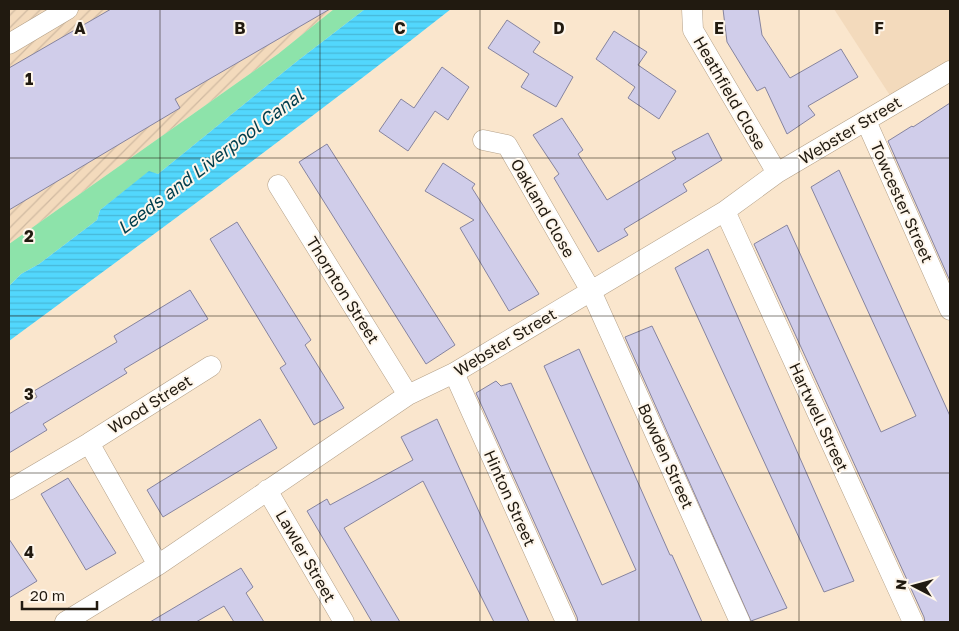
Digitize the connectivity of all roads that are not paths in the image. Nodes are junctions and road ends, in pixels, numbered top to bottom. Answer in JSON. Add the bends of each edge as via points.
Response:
{"nodes":[{"id":1,"x":68,"y":9,"type":"edge"},
{"id":2,"x":692,"y":9,"type":"edge"},
{"id":3,"x":9,"y":44,"type":"edge"},
{"id":4,"x":950,"y":71,"type":"edge"},
{"id":5,"x":866,"y":121,"type":"junction"},
{"id":6,"x":484,"y":140,"type":"dead end"},
{"id":7,"x":777,"y":174,"type":"junction"},
{"id":8,"x":278,"y":185,"type":"dead end"},
{"id":9,"x":725,"y":211,"type":"junction"},
{"id":10,"x":591,"y":291,"type":"junction"},
{"id":11,"x":950,"y":310,"type":"edge"},
{"id":12,"x":211,"y":366,"type":"dead end"},
{"id":13,"x":454,"y":373,"type":"junction"},
{"id":14,"x":408,"y":395,"type":"junction"},
{"id":15,"x":88,"y":443,"type":"junction"},
{"id":16,"x":9,"y":490,"type":"edge"},
{"id":17,"x":267,"y":490,"type":"junction"},
{"id":18,"x":158,"y":565,"type":"junction"},
{"id":19,"x":65,"y":622,"type":"edge"},
{"id":20,"x":344,"y":622,"type":"edge"},
{"id":21,"x":566,"y":622,"type":"edge"},
{"id":22,"x":740,"y":622,"type":"edge"},
{"id":23,"x":913,"y":622,"type":"edge"}],
"edges":[{"from":1,"to":3,"type":"street"},
{"from":2,"to":7,"type":"street","name":"Heathfield Close","via":[[693,30]]},
{"from":4,"to":5,"type":"street","name":"Webster Street"},
{"from":5,"to":7,"type":"street","name":"Webster Street"},
{"from":5,"to":11,"type":"street","name":"Towcester Street"},
{"from":6,"to":10,"type":"street","name":"Oakland Close","via":[[507,145]]},
{"from":7,"to":9,"type":"street","name":"Webster Street"},
{"from":8,"to":14,"type":"street","name":"Thornton Street"},
{"from":9,"to":10,"type":"street","name":"Webster Street"},
{"from":9,"to":23,"type":"street","name":"Hartwell Street"},
{"from":10,"to":13,"type":"street","name":"Webster Street"},
{"from":10,"to":22,"type":"street","name":"Bowden Street"},
{"from":12,"to":15,"type":"street","name":"Wood Street"},
{"from":13,"to":14,"type":"street","name":"Webster Street"},
{"from":13,"to":21,"type":"street","name":"Hinton Street"},
{"from":14,"to":17,"type":"street","name":"Webster Street"},
{"from":15,"to":16,"type":"street","name":"Wood Street"},
{"from":15,"to":18,"type":"street"},
{"from":17,"to":18,"type":"street","name":"Webster Street"},
{"from":17,"to":20,"type":"street","name":"Lawler Street"},
{"from":18,"to":19,"type":"street","name":"Webster Street"}]}
